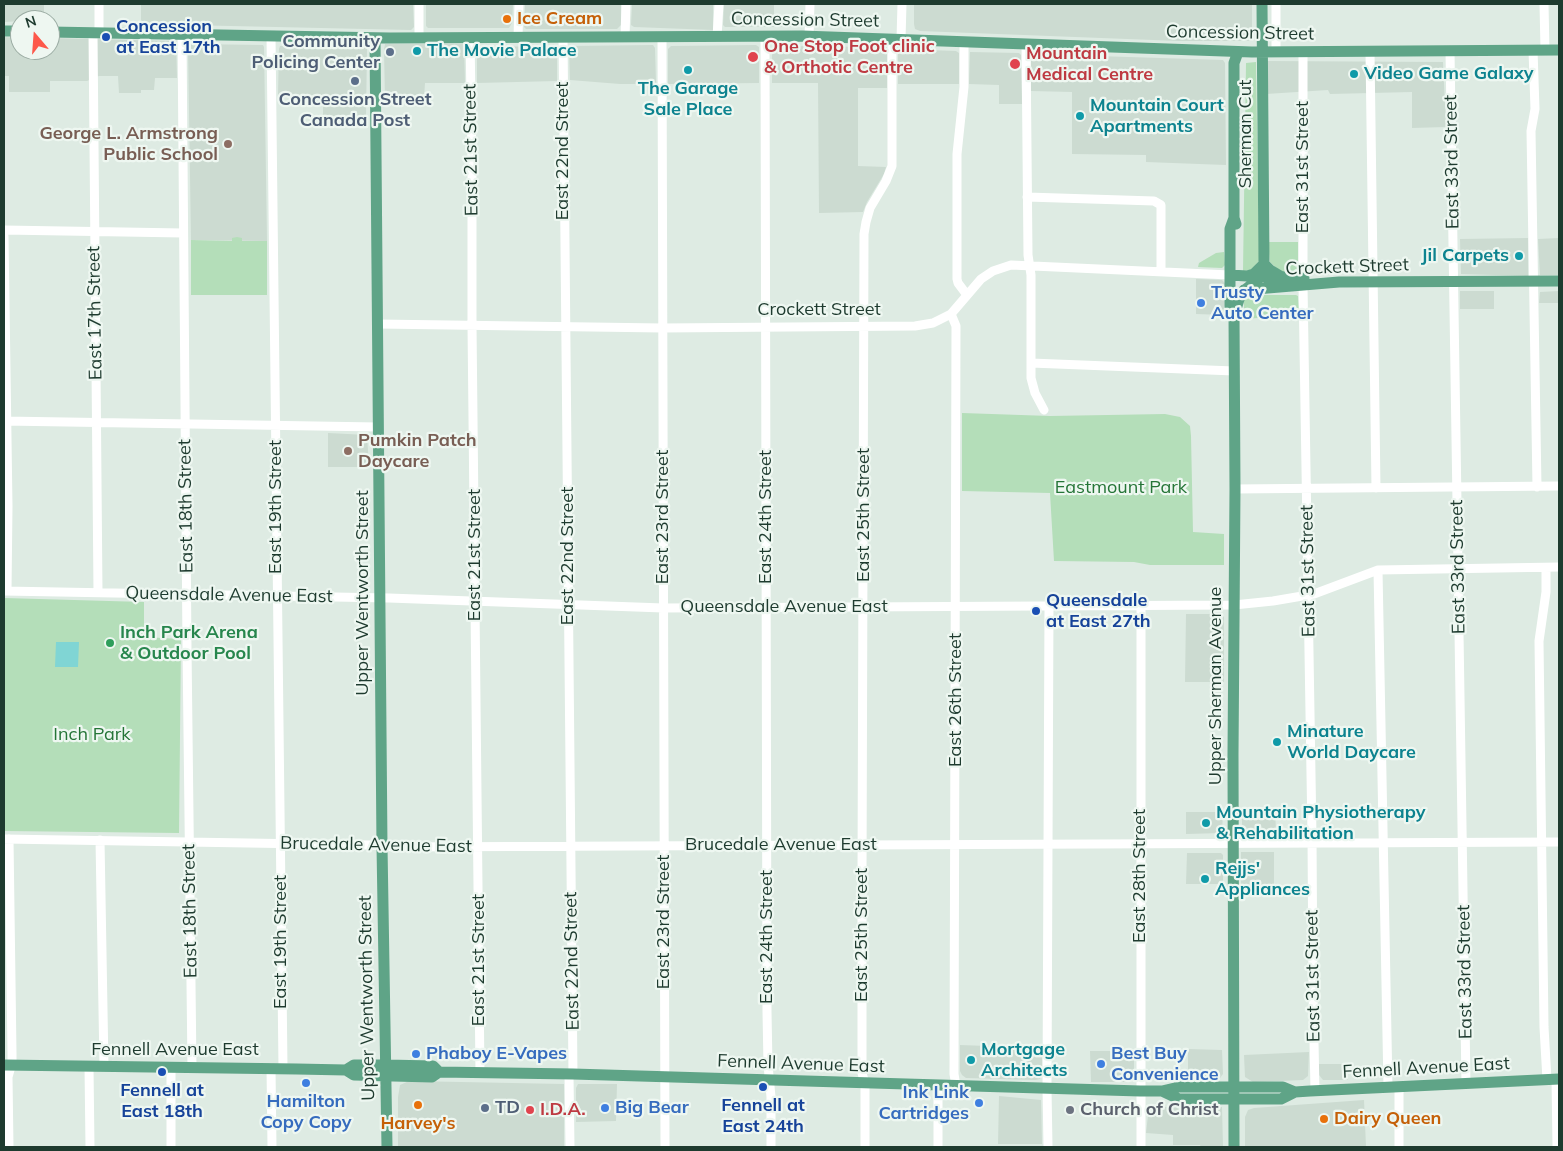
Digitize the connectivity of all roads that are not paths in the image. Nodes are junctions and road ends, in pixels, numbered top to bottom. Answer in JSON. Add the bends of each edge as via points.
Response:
{"nodes":[{"id":1,"x":99,"y":4,"type":"edge"},
{"id":2,"x":419,"y":4,"type":"edge"},
{"id":3,"x":519,"y":4,"type":"edge"},
{"id":4,"x":626,"y":4,"type":"edge"},
{"id":5,"x":719,"y":4,"type":"edge"},
{"id":6,"x":810,"y":4,"type":"edge"},
{"id":7,"x":902,"y":4,"type":"edge"},
{"id":8,"x":1262,"y":4,"type":"edge"},
{"id":9,"x":1276,"y":4,"type":"edge"},
{"id":10,"x":1544,"y":4,"type":"edge"},
{"id":11,"x":60,"y":32,"type":"edge"},
{"id":12,"x":96,"y":33,"type":"junction"},
{"id":13,"x":182,"y":34,"type":"junction"},
{"id":14,"x":271,"y":36,"type":"junction"},
{"id":15,"x":765,"y":36,"type":"junction"},
{"id":16,"x":518,"y":37,"type":"junction"},
{"id":17,"x":563,"y":37,"type":"junction"},
{"id":18,"x":625,"y":37,"type":"junction"},
{"id":19,"x":662,"y":37,"type":"junction"},
{"id":20,"x":717,"y":37,"type":"junction"},
{"id":21,"x":809,"y":37,"type":"junction"},
{"id":22,"x":375,"y":38,"type":"junction"},
{"id":23,"x":419,"y":38,"type":"junction"},
{"id":24,"x":470,"y":38,"type":"junction"},
{"id":25,"x":896,"y":39,"type":"junction"},
{"id":26,"x":964,"y":42,"type":"junction"},
{"id":27,"x":1026,"y":44,"type":"junction"},
{"id":28,"x":1539,"y":50,"type":"junction"},
{"id":29,"x":1559,"y":50,"type":"edge"},
{"id":30,"x":1450,"y":51,"type":"junction"},
{"id":31,"x":1238,"y":52,"type":"junction"},
{"id":32,"x":1273,"y":52,"type":"junction"},
{"id":33,"x":1303,"y":52,"type":"junction"},
{"id":34,"x":1370,"y":52,"type":"junction"},
{"id":35,"x":1027,"y":197,"type":"junction"},
{"id":36,"x":4,"y":230,"type":"edge"},
{"id":37,"x":94,"y":231,"type":"junction"},
{"id":38,"x":184,"y":233,"type":"junction"},
{"id":39,"x":4,"y":236,"type":"edge"},
{"id":40,"x":1264,"y":264,"type":"junction"},
{"id":41,"x":1029,"y":266,"type":"junction"},
{"id":42,"x":1161,"y":272,"type":"junction"},
{"id":43,"x":1234,"y":275,"type":"junction"},
{"id":44,"x":1533,"y":281,"type":"junction"},
{"id":45,"x":1559,"y":281,"type":"edge"},
{"id":46,"x":1303,"y":282,"type":"junction"},
{"id":47,"x":1374,"y":282,"type":"junction"},
{"id":48,"x":1454,"y":282,"type":"junction"},
{"id":49,"x":1290,"y":287,"type":"junction"},
{"id":50,"x":1244,"y":290,"type":"junction"},
{"id":51,"x":966,"y":295,"type":"junction"},
{"id":52,"x":1236,"y":311,"type":"junction"},
{"id":53,"x":951,"y":314,"type":"junction"},
{"id":54,"x":378,"y":324,"type":"junction"},
{"id":55,"x":472,"y":326,"type":"junction"},
{"id":56,"x":864,"y":326,"type":"junction"},
{"id":57,"x":565,"y":327,"type":"junction"},
{"id":58,"x":662,"y":328,"type":"junction"},
{"id":59,"x":766,"y":328,"type":"junction"},
{"id":60,"x":1032,"y":363,"type":"junction"},
{"id":61,"x":1234,"y":371,"type":"junction"},
{"id":62,"x":1044,"y":410,"type":"dead end"},
{"id":63,"x":5,"y":421,"type":"edge"},
{"id":64,"x":97,"y":423,"type":"junction"},
{"id":65,"x":185,"y":424,"type":"junction"},
{"id":66,"x":276,"y":426,"type":"junction"},
{"id":67,"x":378,"y":426,"type":"junction"},
{"id":68,"x":1559,"y":486,"type":"edge"},
{"id":69,"x":1457,"y":487,"type":"junction"},
{"id":70,"x":1537,"y":487,"type":"junction"},
{"id":71,"x":1306,"y":488,"type":"junction"},
{"id":72,"x":1376,"y":488,"type":"junction"},
{"id":73,"x":1235,"y":489,"type":"junction"},
{"id":74,"x":6,"y":506,"type":"edge"},
{"id":75,"x":1559,"y":567,"type":"edge"},
{"id":76,"x":1546,"y":568,"type":"junction"},
{"id":77,"x":1458,"y":569,"type":"junction"},
{"id":78,"x":1378,"y":570,"type":"junction"},
{"id":79,"x":6,"y":591,"type":"edge"},
{"id":80,"x":98,"y":592,"type":"junction"},
{"id":81,"x":187,"y":594,"type":"junction"},
{"id":82,"x":1308,"y":595,"type":"junction"},
{"id":83,"x":277,"y":596,"type":"junction"},
{"id":84,"x":380,"y":598,"type":"junction"},
{"id":85,"x":475,"y":601,"type":"junction"},
{"id":86,"x":568,"y":604,"type":"junction"},
{"id":87,"x":1141,"y":605,"type":"junction"},
{"id":88,"x":1234,"y":605,"type":"junction"},
{"id":89,"x":956,"y":606,"type":"junction"},
{"id":90,"x":1049,"y":606,"type":"junction"},
{"id":91,"x":766,"y":607,"type":"junction"},
{"id":92,"x":864,"y":607,"type":"junction"},
{"id":93,"x":663,"y":608,"type":"junction"},
{"id":94,"x":6,"y":839,"type":"edge"},
{"id":95,"x":100,"y":840,"type":"junction"},
{"id":96,"x":189,"y":841,"type":"junction"},
{"id":97,"x":1383,"y":842,"type":"junction"},
{"id":98,"x":1463,"y":842,"type":"junction"},
{"id":99,"x":1543,"y":842,"type":"junction"},
{"id":100,"x":1559,"y":842,"type":"edge"},
{"id":101,"x":1048,"y":843,"type":"junction"},
{"id":102,"x":1140,"y":843,"type":"junction"},
{"id":103,"x":1233,"y":843,"type":"junction"},
{"id":104,"x":280,"y":844,"type":"junction"},
{"id":105,"x":863,"y":844,"type":"junction"},
{"id":106,"x":956,"y":844,"type":"junction"},
{"id":107,"x":1312,"y":844,"type":"junction"},
{"id":108,"x":664,"y":845,"type":"junction"},
{"id":109,"x":767,"y":845,"type":"junction"},
{"id":110,"x":382,"y":846,"type":"junction"},
{"id":111,"x":478,"y":846,"type":"junction"},
{"id":112,"x":571,"y":846,"type":"junction"},
{"id":113,"x":8,"y":1065,"type":"edge"},
{"id":114,"x":104,"y":1066,"type":"junction"},
{"id":115,"x":89,"y":1067,"type":"junction"},
{"id":116,"x":171,"y":1068,"type":"junction"},
{"id":117,"x":192,"y":1068,"type":"junction"},
{"id":118,"x":271,"y":1068,"type":"junction"},
{"id":119,"x":283,"y":1068,"type":"junction"},
{"id":120,"x":386,"y":1070,"type":"junction"},
{"id":121,"x":480,"y":1073,"type":"junction"},
{"id":122,"x":571,"y":1074,"type":"junction"},
{"id":123,"x":665,"y":1077,"type":"junction"},
{"id":124,"x":1554,"y":1079,"type":"edge"},
{"id":125,"x":770,"y":1080,"type":"junction"},
{"id":126,"x":864,"y":1084,"type":"junction"},
{"id":127,"x":1466,"y":1084,"type":"junction"},
{"id":128,"x":938,"y":1086,"type":"junction"},
{"id":129,"x":956,"y":1086,"type":"junction"},
{"id":130,"x":1394,"y":1087,"type":"junction"},
{"id":131,"x":1234,"y":1088,"type":"junction"},
{"id":132,"x":1047,"y":1089,"type":"junction"},
{"id":133,"x":1140,"y":1091,"type":"junction"},
{"id":134,"x":1162,"y":1091,"type":"junction"},
{"id":135,"x":1315,"y":1091,"type":"junction"},
{"id":136,"x":1295,"y":1092,"type":"junction"},
{"id":137,"x":1234,"y":1100,"type":"junction"},
{"id":138,"x":9,"y":1147,"type":"edge"},
{"id":139,"x":90,"y":1147,"type":"edge"},
{"id":140,"x":171,"y":1147,"type":"edge"},
{"id":141,"x":272,"y":1147,"type":"edge"},
{"id":142,"x":387,"y":1147,"type":"edge"},
{"id":143,"x":570,"y":1147,"type":"edge"},
{"id":144,"x":666,"y":1147,"type":"edge"},
{"id":145,"x":771,"y":1147,"type":"edge"},
{"id":146,"x":865,"y":1147,"type":"edge"},
{"id":147,"x":938,"y":1147,"type":"edge"},
{"id":148,"x":1048,"y":1147,"type":"edge"},
{"id":149,"x":1141,"y":1147,"type":"edge"},
{"id":150,"x":1234,"y":1147,"type":"edge"},
{"id":151,"x":1399,"y":1147,"type":"edge"},
{"id":152,"x":1557,"y":1147,"type":"edge"}],
"edges":[{"from":1,"to":12,"type":"street","name":"East 17th Street"},
{"from":2,"to":23,"type":"street"},
{"from":3,"to":16,"type":"street"},
{"from":4,"to":18,"type":"street"},
{"from":5,"to":20,"type":"street"},
{"from":6,"to":21,"type":"street"},
{"from":7,"to":25,"type":"street","name":"East 25th Street"},
{"from":8,"to":40,"type":"main road","name":"Sherman Cut"},
{"from":9,"to":32,"type":"street"},
{"from":10,"to":28,"type":"street"},
{"from":11,"to":12,"type":"main road","name":"Concession Street"},
{"from":12,"to":13,"type":"main road","name":"Concession Street"},
{"from":12,"to":37,"type":"street","name":"East 17th Street"},
{"from":13,"to":14,"type":"main road","name":"Concession Street"},
{"from":13,"to":38,"type":"street","name":"East 18th Street"},
{"from":14,"to":22,"type":"main road","name":"Concession Street"},
{"from":14,"to":66,"type":"street","name":"East 19th Street"},
{"from":15,"to":20,"type":"main road","name":"Concession Street"},
{"from":15,"to":21,"type":"main road","name":"Concession Street"},
{"from":15,"to":59,"type":"street","name":"East 24th Street"},
{"from":16,"to":17,"type":"main road","name":"Concession Street"},
{"from":16,"to":24,"type":"main road","name":"Concession Street"},
{"from":17,"to":18,"type":"main road","name":"Concession Street"},
{"from":17,"to":57,"type":"street","name":"East 22nd Street"},
{"from":18,"to":19,"type":"main road","name":"Concession Street"},
{"from":19,"to":20,"type":"main road","name":"Concession Street"},
{"from":19,"to":58,"type":"street","name":"East 23rd Street"},
{"from":21,"to":25,"type":"main road","name":"Concession Street"},
{"from":22,"to":23,"type":"main road","name":"Concession Street"},
{"from":22,"to":54,"type":"main road","name":"Upper Wentworth Street"},
{"from":23,"to":24,"type":"main road","name":"Concession Street"},
{"from":24,"to":55,"type":"street","name":"East 21st Street"},
{"from":25,"to":26,"type":"main road","name":"Concession Street"},
{"from":25,"to":56,"type":"street","name":"East 25th Street","via":[[892,166],[866,222]]},
{"from":26,"to":27,"type":"main road","name":"Concession Street"},
{"from":26,"to":51,"type":"street","via":[[958,154],[957,279]]},
{"from":27,"to":31,"type":"main road","name":"Concession Street"},
{"from":27,"to":35,"type":"street"},
{"from":28,"to":29,"type":"main road","name":"Concession Street"},
{"from":28,"to":30,"type":"main road","name":"Concession Street"},
{"from":28,"to":44,"type":"street","via":[[1531,131]]},
{"from":30,"to":34,"type":"main road","name":"Concession Street"},
{"from":30,"to":48,"type":"street","name":"East 33rd Street"},
{"from":31,"to":32,"type":"main road","name":"Concession Street"},
{"from":31,"to":43,"type":"main road","name":"Upper Sherman Avenue","via":[[1234,63],[1234,218],[1230,229]]},
{"from":32,"to":33,"type":"main road","name":"Concession Street"},
{"from":33,"to":34,"type":"main road","name":"Concession Street"},
{"from":33,"to":46,"type":"street","name":"East 31st Street"},
{"from":34,"to":47,"type":"street"},
{"from":35,"to":41,"type":"street"},
{"from":35,"to":42,"type":"street","via":[[1154,201],[1161,205]]},
{"from":36,"to":37,"type":"street"},
{"from":37,"to":38,"type":"street"},
{"from":37,"to":64,"type":"street","name":"East 17th Street"},
{"from":38,"to":65,"type":"street","name":"East 18th Street"},
{"from":39,"to":63,"type":"street"},
{"from":40,"to":43,"type":"main road","via":[[1254,274]]},
{"from":40,"to":46,"type":"main road","via":[[1280,276]]},
{"from":40,"to":49,"type":"main road","via":[[1269,281]]},
{"from":40,"to":50,"type":"main road","via":[[1261,277]]},
{"from":41,"to":42,"type":"street","name":"Crockett Street"},
{"from":41,"to":51,"type":"street","name":"Crockett Street","via":[[993,271],[980,279]]},
{"from":41,"to":60,"type":"street"},
{"from":42,"to":43,"type":"street","name":"Crockett Street"},
{"from":43,"to":52,"type":"main road","name":"Upper Sherman Avenue"},
{"from":44,"to":45,"type":"main road","name":"Crockett Street"},
{"from":44,"to":48,"type":"main road","name":"Crockett Street"},
{"from":44,"to":70,"type":"street"},
{"from":46,"to":47,"type":"main road","name":"Crockett Street"},
{"from":46,"to":49,"type":"main road","name":"Crockett Street"},
{"from":46,"to":71,"type":"street","name":"East 31st Street"},
{"from":47,"to":48,"type":"main road","name":"Crockett Street"},
{"from":47,"to":72,"type":"street"},
{"from":48,"to":69,"type":"street","name":"East 33rd Street"},
{"from":49,"to":50,"type":"main road","name":"Crockett Street"},
{"from":50,"to":52,"type":"main road"},
{"from":51,"to":53,"type":"street","name":"Crockett Street"},
{"from":52,"to":61,"type":"main road","name":"Upper Sherman Avenue"},
{"from":53,"to":56,"type":"street","name":"Crockett Street","via":[[928,325]]},
{"from":53,"to":89,"type":"street","name":"East 26th Street","via":[[956,326]]},
{"from":54,"to":55,"type":"street","name":"Crockett Street"},
{"from":54,"to":67,"type":"main road","name":"Upper Wentworth Street"},
{"from":55,"to":57,"type":"street","name":"Crockett Street"},
{"from":55,"to":85,"type":"street","name":"East 21st Street"},
{"from":56,"to":59,"type":"street","name":"Crockett Street"},
{"from":56,"to":92,"type":"street","name":"East 25th Street"},
{"from":57,"to":58,"type":"street","name":"Crockett Street"},
{"from":57,"to":86,"type":"street","name":"East 22nd Street"},
{"from":58,"to":59,"type":"street","name":"Crockett Street"},
{"from":58,"to":93,"type":"street","name":"East 23rd Street"},
{"from":59,"to":91,"type":"street","name":"East 24th Street"},
{"from":60,"to":61,"type":"street"},
{"from":60,"to":62,"type":"street","via":[[1032,386]]},
{"from":61,"to":73,"type":"main road","name":"Upper Sherman Avenue"},
{"from":63,"to":64,"type":"street"},
{"from":63,"to":74,"type":"street"},
{"from":64,"to":65,"type":"street"},
{"from":64,"to":80,"type":"street","name":"East 17th Street"},
{"from":65,"to":66,"type":"street"},
{"from":65,"to":81,"type":"street","name":"East 18th Street"},
{"from":66,"to":67,"type":"street"},
{"from":66,"to":83,"type":"street","name":"East 19th Street"},
{"from":67,"to":84,"type":"main road","name":"Upper Wentworth Street"},
{"from":68,"to":70,"type":"street"},
{"from":69,"to":70,"type":"street"},
{"from":69,"to":72,"type":"street"},
{"from":69,"to":77,"type":"street","name":"East 33rd Street"},
{"from":71,"to":72,"type":"street"},
{"from":71,"to":73,"type":"street"},
{"from":71,"to":82,"type":"street","name":"East 31st Street"},
{"from":73,"to":88,"type":"main road","name":"Upper Sherman Avenue"},
{"from":74,"to":79,"type":"street"},
{"from":75,"to":76,"type":"street","name":"Queensdale Avenue East"},
{"from":76,"to":77,"type":"street","name":"Queensdale Avenue East"},
{"from":76,"to":99,"type":"street","via":[[1539,641]]},
{"from":77,"to":78,"type":"street","name":"Queensdale Avenue East"},
{"from":77,"to":98,"type":"street","name":"East 33rd Street"},
{"from":78,"to":82,"type":"street","name":"Queensdale Avenue East"},
{"from":78,"to":97,"type":"street"},
{"from":79,"to":80,"type":"street","name":"Queensdale Avenue East"},
{"from":80,"to":81,"type":"street","name":"Queensdale Avenue East"},
{"from":81,"to":83,"type":"street","name":"Queensdale Avenue East"},
{"from":81,"to":96,"type":"street","name":"East 18th Street"},
{"from":82,"to":88,"type":"street","name":"Queensdale Avenue East"},
{"from":82,"to":107,"type":"street","name":"East 31st Street"},
{"from":83,"to":84,"type":"street","name":"Queensdale Avenue East"},
{"from":83,"to":104,"type":"street","name":"East 19th Street"},
{"from":84,"to":85,"type":"street","name":"Queensdale Avenue East"},
{"from":84,"to":110,"type":"main road","name":"Upper Wentworth Street"},
{"from":85,"to":86,"type":"street","name":"Queensdale Avenue East"},
{"from":85,"to":111,"type":"street","name":"East 21st Street"},
{"from":86,"to":93,"type":"street","name":"Queensdale Avenue East"},
{"from":86,"to":112,"type":"street","name":"East 22nd Street"},
{"from":87,"to":88,"type":"street","name":"Queensdale Avenue East"},
{"from":87,"to":90,"type":"street","name":"Queensdale Avenue East"},
{"from":87,"to":102,"type":"street","name":"East 28th Street"},
{"from":88,"to":103,"type":"main road","name":"Upper Sherman Avenue"},
{"from":89,"to":90,"type":"street","name":"Queensdale Avenue East"},
{"from":89,"to":92,"type":"street","name":"Queensdale Avenue East"},
{"from":89,"to":106,"type":"street","name":"East 26th Street"},
{"from":90,"to":101,"type":"street"},
{"from":91,"to":92,"type":"street","name":"Queensdale Avenue East"},
{"from":91,"to":93,"type":"street","name":"Queensdale Avenue East"},
{"from":91,"to":109,"type":"street","name":"East 24th Street"},
{"from":92,"to":105,"type":"street","name":"East 25th Street"},
{"from":93,"to":108,"type":"street","name":"East 23rd Street"},
{"from":94,"to":95,"type":"street","name":"Brucedale Avenue East"},
{"from":94,"to":113,"type":"street","via":[[12,952]]},
{"from":95,"to":96,"type":"street","name":"Brucedale Avenue East"},
{"from":95,"to":114,"type":"street"},
{"from":96,"to":104,"type":"street","name":"Brucedale Avenue East"},
{"from":96,"to":117,"type":"street","name":"East 18th Street"},
{"from":97,"to":98,"type":"street","name":"Brucedale Avenue East"},
{"from":97,"to":107,"type":"street","name":"Brucedale Avenue East"},
{"from":97,"to":130,"type":"street","via":[[1387,1076]]},
{"from":98,"to":99,"type":"street","name":"Brucedale Avenue East"},
{"from":98,"to":127,"type":"street","name":"East 33rd Street"},
{"from":99,"to":100,"type":"street","name":"Brucedale Avenue East"},
{"from":99,"to":124,"type":"street","via":[[1544,1027]]},
{"from":101,"to":102,"type":"street","name":"Brucedale Avenue East"},
{"from":101,"to":106,"type":"street","name":"Brucedale Avenue East"},
{"from":101,"to":132,"type":"street"},
{"from":102,"to":103,"type":"street","name":"Brucedale Avenue East"},
{"from":102,"to":133,"type":"street","name":"East 28th Street"},
{"from":103,"to":107,"type":"street","name":"Brucedale Avenue East"},
{"from":103,"to":131,"type":"main road","name":"Upper Sherman Avenue"},
{"from":104,"to":110,"type":"street","name":"Brucedale Avenue East"},
{"from":104,"to":119,"type":"street","name":"East 19th Street"},
{"from":105,"to":106,"type":"street","name":"Brucedale Avenue East"},
{"from":105,"to":109,"type":"street","name":"Brucedale Avenue East"},
{"from":105,"to":126,"type":"street","name":"East 25th Street"},
{"from":106,"to":129,"type":"street","name":"East 26th Street"},
{"from":107,"to":135,"type":"street","name":"East 31st Street"},
{"from":108,"to":109,"type":"street","name":"Brucedale Avenue East"},
{"from":108,"to":112,"type":"street","name":"Brucedale Avenue East"},
{"from":108,"to":123,"type":"street","name":"East 23rd Street"},
{"from":109,"to":125,"type":"street","name":"East 24th Street"},
{"from":110,"to":111,"type":"street","name":"Brucedale Avenue East"},
{"from":110,"to":120,"type":"main road","name":"Upper Wentworth Street"},
{"from":111,"to":112,"type":"street","name":"Brucedale Avenue East"},
{"from":111,"to":121,"type":"street","name":"East 21st Street"},
{"from":112,"to":122,"type":"street","name":"East 22nd Street"},
{"from":113,"to":115,"type":"main road","name":"Fennell Avenue East"},
{"from":113,"to":138,"type":"street"},
{"from":114,"to":115,"type":"main road","name":"Fennell Avenue East"},
{"from":114,"to":116,"type":"main road","name":"Fennell Avenue East"},
{"from":115,"to":139,"type":"street"},
{"from":116,"to":117,"type":"main road","name":"Fennell Avenue East"},
{"from":116,"to":140,"type":"street"},
{"from":117,"to":118,"type":"main road","name":"Fennell Avenue East"},
{"from":118,"to":119,"type":"main road","name":"Fennell Avenue East"},
{"from":118,"to":141,"type":"street"},
{"from":119,"to":120,"type":"main road","name":"Fennell Avenue East","via":[[346,1070],[354,1065]]},
{"from":120,"to":121,"type":"main road","name":"Fennell Avenue East","via":[[433,1066],[439,1072]]},
{"from":120,"to":142,"type":"main road","name":"Upper Wentworth Street"},
{"from":121,"to":122,"type":"main road","name":"Fennell Avenue East"},
{"from":122,"to":123,"type":"main road","name":"Fennell Avenue East"},
{"from":122,"to":143,"type":"street","name":"East 22nd Street"},
{"from":123,"to":125,"type":"main road","name":"Fennell Avenue East"},
{"from":123,"to":144,"type":"street","name":"East 23rd Street"},
{"from":124,"to":127,"type":"main road","name":"Fennell Avenue East"},
{"from":124,"to":152,"type":"street"},
{"from":125,"to":126,"type":"main road","name":"Fennell Avenue East"},
{"from":125,"to":145,"type":"street","name":"East 24th Street"},
{"from":126,"to":128,"type":"main road","name":"Fennell Avenue East"},
{"from":126,"to":146,"type":"street","name":"East 25th Street"},
{"from":127,"to":130,"type":"main road","name":"Fennell Avenue East"},
{"from":128,"to":129,"type":"main road","name":"Fennell Avenue East"},
{"from":128,"to":147,"type":"street"},
{"from":129,"to":132,"type":"main road","name":"Fennell Avenue East"},
{"from":130,"to":135,"type":"main road","name":"Fennell Avenue East"},
{"from":130,"to":151,"type":"street"},
{"from":131,"to":134,"type":"main road","name":"Fennell Avenue East","via":[[1179,1087]]},
{"from":131,"to":136,"type":"main road","name":"Fennell Avenue East","via":[[1283,1087]]},
{"from":131,"to":137,"type":"main road","name":"Upper Sherman Avenue"},
{"from":132,"to":133,"type":"main road","name":"Fennell Avenue East"},
{"from":132,"to":148,"type":"street"},
{"from":133,"to":134,"type":"main road","name":"Fennell Avenue East"},
{"from":133,"to":149,"type":"street","name":"East 28th Street"},
{"from":134,"to":137,"type":"main road","name":"Fennell Avenue East","via":[[1179,1099]]},
{"from":135,"to":136,"type":"main road","name":"Fennell Avenue East"},
{"from":136,"to":137,"type":"main road","name":"Fennell Avenue East","via":[[1281,1099]]},
{"from":137,"to":150,"type":"main road","name":"Upper Sherman Avenue"}]}
